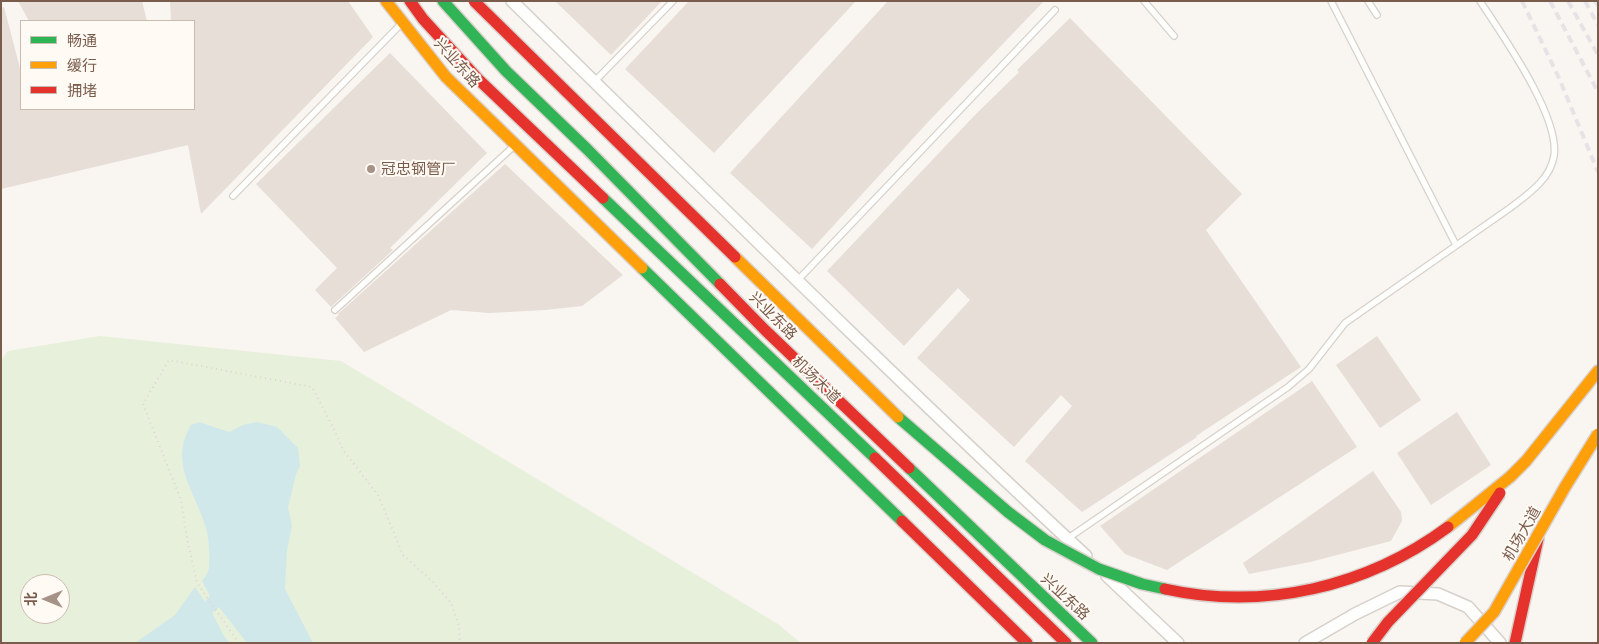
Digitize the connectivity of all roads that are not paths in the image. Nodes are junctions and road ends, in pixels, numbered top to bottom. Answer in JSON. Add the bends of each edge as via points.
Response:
{"nodes":[{"id":1,"x":386,"y":1,"type":"edge"},
{"id":2,"x":410,"y":1,"type":"edge"},
{"id":3,"x":443,"y":1,"type":"edge"},
{"id":4,"x":474,"y":1,"type":"edge"},
{"id":5,"x":512,"y":1,"type":"edge"},
{"id":6,"x":673,"y":1,"type":"edge"},
{"id":7,"x":1144,"y":1,"type":"edge"},
{"id":8,"x":1331,"y":1,"type":"edge"},
{"id":9,"x":1368,"y":1,"type":"edge"},
{"id":10,"x":1480,"y":1,"type":"edge"},
{"id":11,"x":1055,"y":10,"type":"dead end"},
{"id":12,"x":1377,"y":14,"type":"dead end"},
{"id":13,"x":403,"y":22,"type":"junction"},
{"id":14,"x":1174,"y":36,"type":"dead end"},
{"id":15,"x":594,"y":82,"type":"junction"},
{"id":16,"x":515,"y":144,"type":"junction"},
{"id":17,"x":233,"y":196,"type":"dead end"},
{"id":18,"x":1456,"y":245,"type":"junction"},
{"id":19,"x":797,"y":280,"type":"junction"},
{"id":20,"x":335,"y":310,"type":"dead end"},
{"id":21,"x":1598,"y":371,"type":"edge"},
{"id":22,"x":1598,"y":434,"type":"edge"},
{"id":23,"x":1510,"y":477,"type":"junction"},
{"id":24,"x":1538,"y":536,"type":"junction"},
{"id":25,"x":1067,"y":539,"type":"junction"},
{"id":26,"x":1027,"y":643,"type":"edge"},
{"id":27,"x":1066,"y":643,"type":"edge"},
{"id":28,"x":1092,"y":643,"type":"edge"},
{"id":29,"x":1178,"y":643,"type":"edge"},
{"id":30,"x":1305,"y":643,"type":"edge"},
{"id":31,"x":1372,"y":643,"type":"edge"},
{"id":32,"x":1465,"y":643,"type":"edge"},
{"id":33,"x":1500,"y":643,"type":"edge"},
{"id":34,"x":1515,"y":643,"type":"edge"}],
"edges":[{"from":1,"to":13,"type":"main road","name":"兴业东路"},
{"from":2,"to":27,"type":"main road","name":"机场大道","via":[[478,78]]},
{"from":3,"to":28,"type":"main road","name":"兴业东路","via":[[506,72],[587,149],[765,330]]},
{"from":4,"to":23,"type":"main road","bridge":true,"via":[[882,402],[1025,525],[1059,548],[1114,576],[1178,594],[1213,598],[1305,592],[1340,583],[1407,554],[1434,538]]},
{"from":5,"to":15,"type":"street"},
{"from":6,"to":15,"type":"lane"},
{"from":7,"to":14,"type":"lane"},
{"from":8,"to":18,"type":"lane"},
{"from":9,"to":12,"type":"lane"},
{"from":10,"to":18,"type":"lane","via":[[1535,90],[1550,125],[1554,158],[1542,181],[1531,192]]},
{"from":11,"to":19,"type":"lane"},
{"from":13,"to":16,"type":"main road","name":"兴业东路","via":[[446,77]]},
{"from":13,"to":17,"type":"lane"},
{"from":15,"to":19,"type":"street"},
{"from":16,"to":20,"type":"lane"},
{"from":16,"to":26,"type":"main road","name":"兴业东路"},
{"from":18,"to":25,"type":"lane","via":[[1345,324],[1309,369],[1288,387]]},
{"from":19,"to":25,"type":"street"},
{"from":21,"to":23,"type":"main road"},
{"from":22,"to":24,"type":"main road","name":"机场大道","bridge":true},
{"from":23,"to":31,"type":"main road","bridge":true,"via":[[1472,535],[1388,622]]},
{"from":24,"to":32,"type":"main road","name":"机场大道","bridge":true,"via":[[1494,612]]},
{"from":24,"to":34,"type":"main road"},
{"from":25,"to":29,"type":"street"},
{"from":30,"to":33,"type":"street","via":[[1400,592],[1438,594],[1468,607]]}]}
